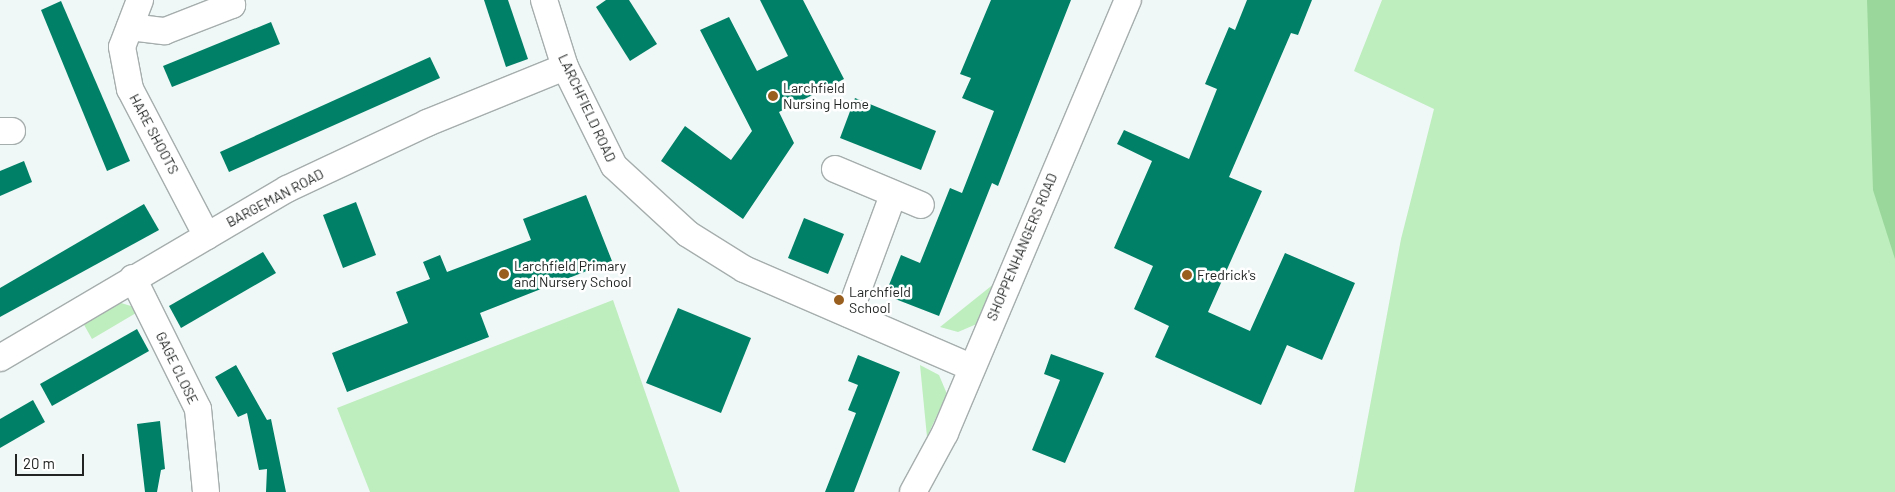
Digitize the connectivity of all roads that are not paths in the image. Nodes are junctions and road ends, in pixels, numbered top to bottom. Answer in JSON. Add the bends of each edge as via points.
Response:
{"nodes":[{"id":1,"x":140,"y":0,"type":"edge"},
{"id":2,"x":230,"y":0,"type":"edge"},
{"id":3,"x":544,"y":0,"type":"edge"},
{"id":4,"x":1128,"y":0,"type":"edge"},
{"id":5,"x":130,"y":27,"type":"junction"},
{"id":6,"x":565,"y":67,"type":"junction"},
{"id":7,"x":835,"y":169,"type":"dead end"},
{"id":8,"x":893,"y":194,"type":"junction"},
{"id":9,"x":921,"y":205,"type":"dead end"},
{"id":10,"x":207,"y":236,"type":"junction"},
{"id":11,"x":133,"y":278,"type":"junction"},
{"id":12,"x":849,"y":314,"type":"junction"},
{"id":13,"x":0,"y":358,"type":"edge"},
{"id":14,"x":971,"y":367,"type":"junction"},
{"id":15,"x":206,"y":492,"type":"edge"},
{"id":16,"x":913,"y":492,"type":"edge"}],
"edges":[{"from":1,"to":5,"type":"street","name":"HARE SHOOTS"},
{"from":2,"to":5,"type":"street","via":[[232,5],[165,31]]},
{"from":3,"to":6,"type":"street","name":"LARCHFIELD ROAD"},
{"from":4,"to":14,"type":"street","name":"SHOPPENHANGERS ROAD"},
{"from":5,"to":10,"type":"street","name":"HARE SHOOTS","via":[[122,47],[130,89]]},
{"from":6,"to":10,"type":"street","name":"BARGEMAN ROAD","via":[[427,124],[304,181]]},
{"from":6,"to":12,"type":"street","name":"LARCHFIELD ROAD","via":[[614,166],[688,234],[744,269]]},
{"from":7,"to":8,"type":"street"},
{"from":8,"to":9,"type":"street"},
{"from":8,"to":12,"type":"street"},
{"from":10,"to":11,"type":"street","name":"BARGEMAN ROAD"},
{"from":11,"to":13,"type":"street","name":"BARGEMAN ROAD"},
{"from":11,"to":15,"type":"street","name":"GAGE CLOSE","via":[[198,409]]},
{"from":12,"to":14,"type":"street","name":"LARCHFIELD ROAD"},
{"from":14,"to":16,"type":"street","name":"SHOPPENHANGERS ROAD","via":[[945,433]]}]}
